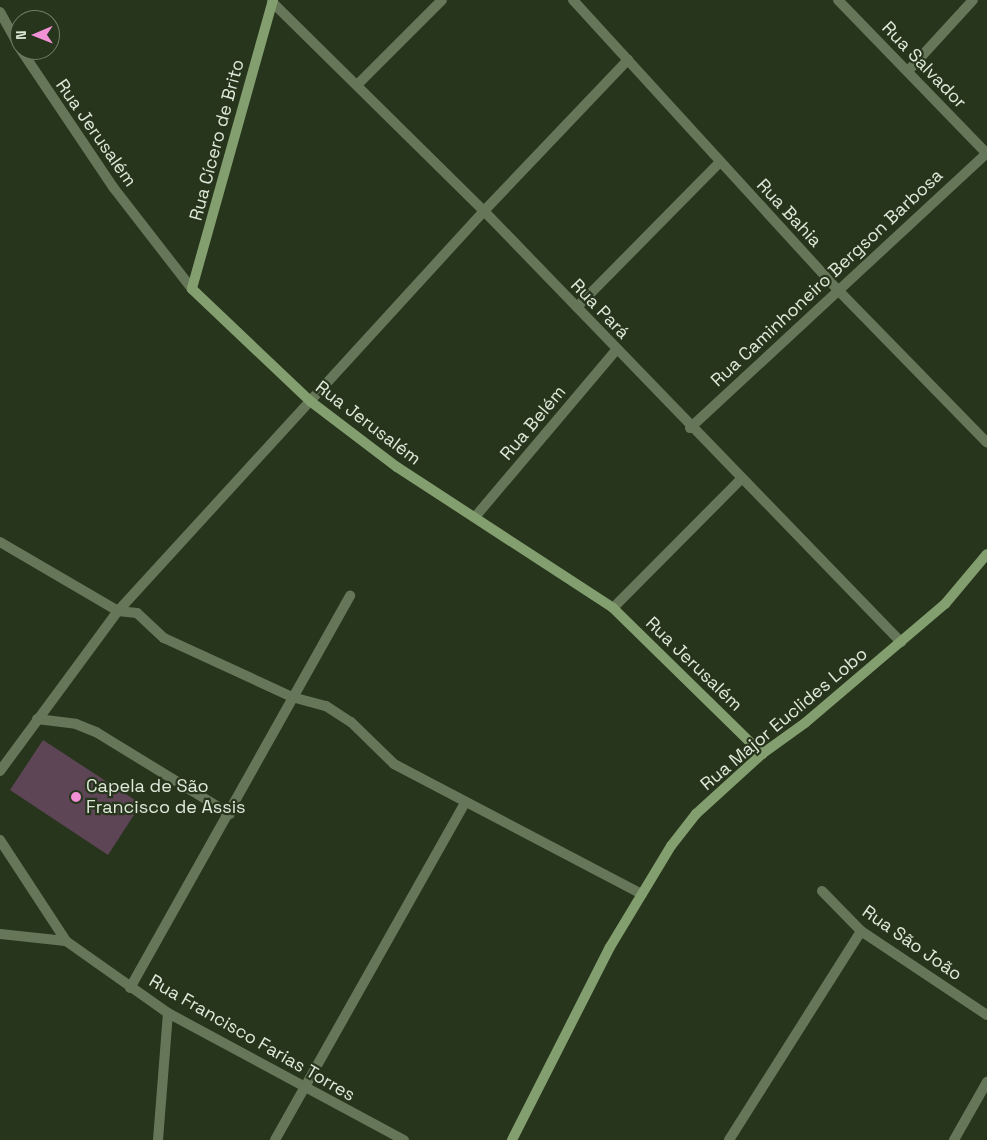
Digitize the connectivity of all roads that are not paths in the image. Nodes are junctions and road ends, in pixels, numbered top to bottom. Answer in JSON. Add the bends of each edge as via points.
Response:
{"nodes":[{"id":1,"x":442,"y":0,"type":"edge"},
{"id":2,"x":838,"y":0,"type":"edge"},
{"id":3,"x":973,"y":0,"type":"edge"},
{"id":4,"x":272,"y":1,"type":"edge"},
{"id":5,"x":578,"y":2,"type":"edge"},
{"id":6,"x":0,"y":12,"type":"edge"},
{"id":7,"x":10,"y":30,"type":"edge"},
{"id":8,"x":28,"y":60,"type":"edge"},
{"id":9,"x":628,"y":60,"type":"junction"},
{"id":10,"x":908,"y":71,"type":"junction"},
{"id":11,"x":356,"y":85,"type":"junction"},
{"id":12,"x":987,"y":153,"type":"edge"},
{"id":13,"x":720,"y":162,"type":"junction"},
{"id":14,"x":484,"y":211,"type":"junction"},
{"id":15,"x":836,"y":288,"type":"junction"},
{"id":16,"x":192,"y":289,"type":"junction"},
{"id":17,"x":577,"y":307,"type":"junction"},
{"id":18,"x":617,"y":349,"type":"junction"},
{"id":19,"x":310,"y":400,"type":"junction"},
{"id":20,"x":690,"y":428,"type":"junction"},
{"id":21,"x":987,"y":443,"type":"edge"},
{"id":22,"x":740,"y":480,"type":"junction"},
{"id":23,"x":475,"y":517,"type":"junction"},
{"id":24,"x":0,"y":542,"type":"edge"},
{"id":25,"x":987,"y":554,"type":"edge"},
{"id":26,"x":350,"y":596,"type":"dead end"},
{"id":27,"x":613,"y":608,"type":"junction"},
{"id":28,"x":118,"y":611,"type":"junction"},
{"id":29,"x":901,"y":642,"type":"junction"},
{"id":30,"x":292,"y":697,"type":"junction"},
{"id":31,"x":38,"y":719,"type":"junction"},
{"id":32,"x":762,"y":754,"type":"junction"},
{"id":33,"x":0,"y":771,"type":"edge"},
{"id":34,"x":465,"y":803,"type":"junction"},
{"id":35,"x":230,"y":814,"type":"junction"},
{"id":36,"x":0,"y":840,"type":"edge"},
{"id":37,"x":822,"y":891,"type":"dead end"},
{"id":38,"x":642,"y":894,"type":"junction"},
{"id":39,"x":861,"y":931,"type":"junction"},
{"id":40,"x":0,"y":934,"type":"edge"},
{"id":41,"x":66,"y":941,"type":"junction"},
{"id":42,"x":130,"y":988,"type":"junction"},
{"id":43,"x":168,"y":1013,"type":"junction"},
{"id":44,"x":987,"y":1015,"type":"edge"},
{"id":45,"x":987,"y":1082,"type":"edge"},
{"id":46,"x":302,"y":1088,"type":"junction"},
{"id":47,"x":158,"y":1140,"type":"edge"},
{"id":48,"x":275,"y":1140,"type":"edge"},
{"id":49,"x":404,"y":1140,"type":"edge"},
{"id":50,"x":512,"y":1140,"type":"edge"},
{"id":51,"x":729,"y":1140,"type":"edge"},
{"id":52,"x":954,"y":1140,"type":"edge"}],
"edges":[{"from":1,"to":11,"type":"street"},
{"from":2,"to":10,"type":"street","name":"Rua Salvador"},
{"from":3,"to":10,"type":"street"},
{"from":4,"to":11,"type":"street","name":"Rua Pará"},
{"from":4,"to":16,"type":"street","name":"Rua Cícero de Brito"},
{"from":5,"to":9,"type":"street","name":"Rua Bahia"},
{"from":6,"to":7,"type":"street","name":"Rua Jerusalém"},
{"from":8,"to":16,"type":"street","name":"Rua Jerusalém","via":[[108,180]]},
{"from":9,"to":13,"type":"street","name":"Rua Bahia"},
{"from":9,"to":14,"type":"street"},
{"from":10,"to":12,"type":"street","name":"Rua Salvador"},
{"from":11,"to":14,"type":"street","name":"Rua Pará"},
{"from":12,"to":15,"type":"street","name":"Rua Caminhoneiro Bergson Barbosa"},
{"from":13,"to":15,"type":"street","name":"Rua Bahia"},
{"from":13,"to":17,"type":"street"},
{"from":14,"to":17,"type":"street","name":"Rua Pará"},
{"from":14,"to":19,"type":"street"},
{"from":15,"to":20,"type":"street","name":"Rua Caminhoneiro Bergson Barbosa"},
{"from":15,"to":21,"type":"street","name":"Rua Bahia"},
{"from":16,"to":19,"type":"street","name":"Rua Jerusalém"},
{"from":17,"to":18,"type":"street","name":"Rua Pará"},
{"from":18,"to":20,"type":"street","name":"Rua Pará"},
{"from":18,"to":23,"type":"street","name":"Rua Belém"},
{"from":19,"to":23,"type":"street","name":"Rua Jerusalém","via":[[396,467]]},
{"from":19,"to":28,"type":"street"},
{"from":20,"to":22,"type":"street","name":"Rua Pará"},
{"from":22,"to":27,"type":"street"},
{"from":22,"to":29,"type":"street","name":"Rua Pará"},
{"from":23,"to":27,"type":"street","name":"Rua Jerusalém"},
{"from":24,"to":28,"type":"street"},
{"from":25,"to":29,"type":"street","name":"Rua Major Euclides Lobo","via":[[944,604]]},
{"from":26,"to":30,"type":"street"},
{"from":27,"to":32,"type":"street","name":"Rua Jerusalém"},
{"from":28,"to":30,"type":"street","via":[[137,613],[164,638]]},
{"from":28,"to":31,"type":"street"},
{"from":29,"to":32,"type":"street","name":"Rua Major Euclides Lobo"},
{"from":30,"to":34,"type":"street","via":[[339,714],[381,755]]},
{"from":30,"to":35,"type":"street"},
{"from":31,"to":33,"type":"street"},
{"from":31,"to":35,"type":"street","via":[[76,724],[96,732]]},
{"from":32,"to":38,"type":"street","name":"Rua Major Euclides Lobo","via":[[696,814]]},
{"from":34,"to":38,"type":"street"},
{"from":34,"to":46,"type":"street"},
{"from":35,"to":42,"type":"street"},
{"from":36,"to":41,"type":"street","name":"Rua Francisco Farias Torres"},
{"from":37,"to":39,"type":"street","name":"Rua São João"},
{"from":38,"to":50,"type":"street","name":"Rua Major Euclides Lobo","via":[[610,947]]},
{"from":39,"to":44,"type":"street","name":"Rua São João"},
{"from":39,"to":51,"type":"street"},
{"from":40,"to":41,"type":"street"},
{"from":41,"to":42,"type":"street","name":"Rua Francisco Farias Torres"},
{"from":42,"to":43,"type":"street","name":"Rua Francisco Farias Torres"},
{"from":43,"to":46,"type":"street","name":"Rua Francisco Farias Torres"},
{"from":43,"to":47,"type":"street"},
{"from":45,"to":52,"type":"street"},
{"from":46,"to":48,"type":"street"},
{"from":46,"to":49,"type":"street","name":"Rua Francisco Farias Torres"}]}
